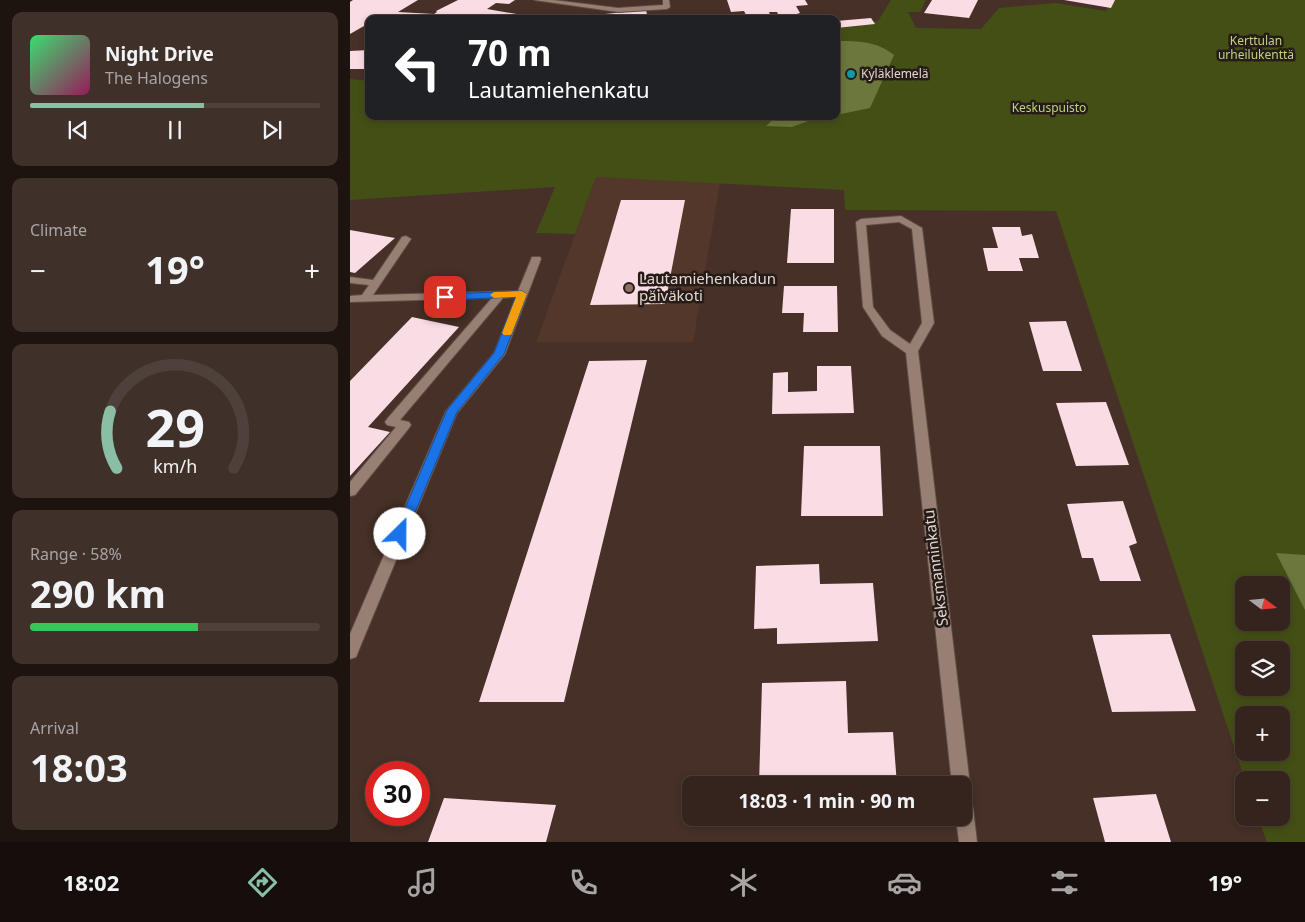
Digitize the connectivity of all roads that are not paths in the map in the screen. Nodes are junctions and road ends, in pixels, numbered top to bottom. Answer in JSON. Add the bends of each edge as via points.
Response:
{"nodes":[{"id":1,"x":536,"y":0,"type":"edge"},
{"id":2,"x":666,"y":0,"type":"edge"},
{"id":3,"x":406,"y":239,"type":"dead end"},
{"id":4,"x":536,"y":259,"type":"dead end"},
{"id":5,"x":350,"y":280,"type":"edge"},
{"id":6,"x":376,"y":283,"type":"junction"},
{"id":7,"x":501,"y":294,"type":"junction"},
{"id":8,"x":522,"y":294,"type":"junction"},
{"id":9,"x":366,"y":298,"type":"junction"},
{"id":10,"x":350,"y":299,"type":"edge"},
{"id":11,"x":912,"y":351,"type":"junction"},
{"id":12,"x":350,"y":491,"type":"edge"},
{"id":13,"x":350,"y":652,"type":"edge"},
{"id":14,"x":960,"y":776,"type":"edge"},
{"id":15,"x":966,"y":826,"type":"edge"},
{"id":16,"x":968,"y":842,"type":"edge"}],
"edges":[{"from":1,"to":2,"type":"street","via":[[629,10],[667,7]]},
{"from":3,"to":6,"type":"street"},
{"from":4,"to":8,"type":"street"},
{"from":5,"to":6,"type":"street"},
{"from":6,"to":9,"type":"street"},
{"from":7,"to":8,"type":"street"},
{"from":7,"to":9,"type":"street"},
{"from":7,"to":12,"type":"street","via":[[391,422],[406,425]]},
{"from":8,"to":13,"type":"street","via":[[499,354],[452,410]]},
{"from":9,"to":10,"type":"street"},
{"from":11,"to":11,"type":"street","via":[[886,333],[868,307],[861,222],[901,219],[918,228],[928,323]]},
{"from":11,"to":14,"type":"street","name":"Seksmanninkatu"},
{"from":15,"to":16,"type":"street"}]}
